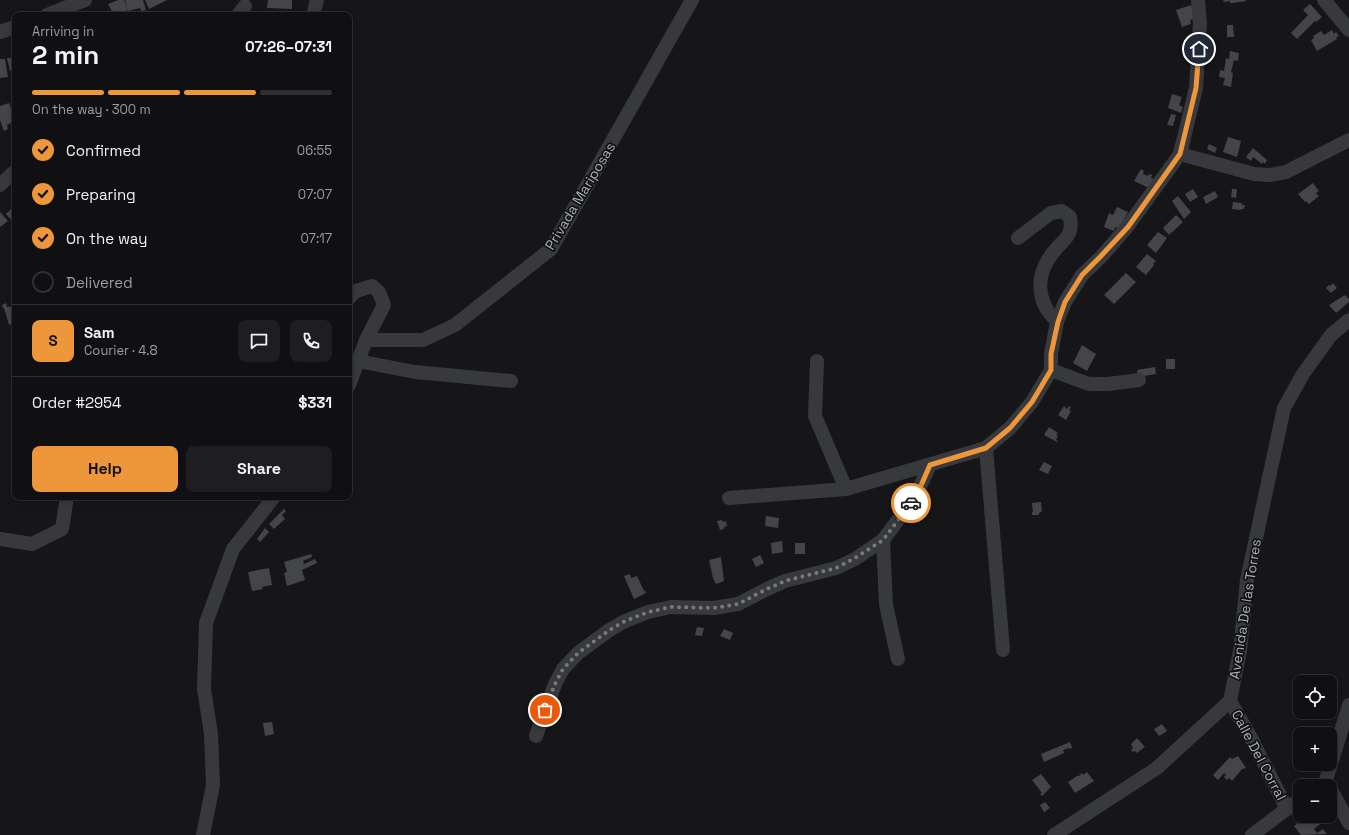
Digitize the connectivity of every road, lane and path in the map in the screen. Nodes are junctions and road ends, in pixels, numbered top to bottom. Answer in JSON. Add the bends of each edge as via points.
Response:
{"nodes":[{"id":1,"x":85,"y":0,"type":"edge"},
{"id":2,"x":316,"y":0,"type":"edge"},
{"id":3,"x":692,"y":0,"type":"edge"},
{"id":4,"x":1198,"y":0,"type":"edge"},
{"id":5,"x":1324,"y":0,"type":"edge"},
{"id":6,"x":55,"y":12,"type":"edge"},
{"id":7,"x":314,"y":12,"type":"edge"},
{"id":8,"x":12,"y":28,"type":"edge"},
{"id":9,"x":1349,"y":30,"type":"edge"},
{"id":10,"x":0,"y":32,"type":"edge"},
{"id":11,"x":1349,"y":140,"type":"edge"},
{"id":12,"x":1180,"y":154,"type":"junction"},
{"id":13,"x":12,"y":174,"type":"edge"},
{"id":14,"x":0,"y":186,"type":"edge"},
{"id":15,"x":1018,"y":238,"type":"dead end"},
{"id":16,"x":352,"y":295,"type":"edge"},
{"id":17,"x":1349,"y":320,"type":"edge"},
{"id":18,"x":1058,"y":322,"type":"junction"},
{"id":19,"x":366,"y":340,"type":"junction"},
{"id":20,"x":358,"y":361,"type":"junction"},
{"id":21,"x":817,"y":361,"type":"dead end"},
{"id":22,"x":1051,"y":370,"type":"junction"},
{"id":23,"x":352,"y":377,"type":"edge"},
{"id":24,"x":1139,"y":380,"type":"dead end"},
{"id":25,"x":511,"y":381,"type":"dead end"},
{"id":26,"x":986,"y":448,"type":"junction"},
{"id":27,"x":930,"y":465,"type":"junction"},
{"id":28,"x":846,"y":489,"type":"junction"},
{"id":29,"x":728,"y":498,"type":"dead end"},
{"id":30,"x":67,"y":500,"type":"edge"},
{"id":31,"x":272,"y":500,"type":"edge"},
{"id":32,"x":0,"y":539,"type":"edge"},
{"id":33,"x":883,"y":540,"type":"junction"},
{"id":34,"x":1004,"y":650,"type":"dead end"},
{"id":35,"x":898,"y":659,"type":"dead end"},
{"id":36,"x":1230,"y":701,"type":"junction"},
{"id":37,"x":1349,"y":705,"type":"edge"},
{"id":38,"x":536,"y":736,"type":"dead end"},
{"id":39,"x":1328,"y":779,"type":"edge"},
{"id":40,"x":1337,"y":803,"type":"edge"},
{"id":41,"x":1293,"y":804,"type":"edge"},
{"id":42,"x":1287,"y":809,"type":"junction"},
{"id":43,"x":1349,"y":823,"type":"edge"},
{"id":44,"x":203,"y":835,"type":"edge"},
{"id":45,"x":1054,"y":835,"type":"edge"},
{"id":46,"x":1252,"y":835,"type":"edge"}],
"edges":[{"from":1,"to":6,"type":"street"},
{"from":2,"to":7,"type":"street"},
{"from":3,"to":19,"type":"street","name":"Privada Mariposas","via":[[551,249],[455,325],[423,340]]},
{"from":4,"to":12,"type":"street","via":[[1200,23],[1196,88]]},
{"from":5,"to":9,"type":"street"},
{"from":8,"to":10,"type":"street"},
{"from":11,"to":12,"type":"street","via":[[1286,172],[1270,175],[1254,174]]},
{"from":12,"to":18,"type":"street","via":[[1128,227],[1082,275],[1065,302]]},
{"from":13,"to":14,"type":"street"},
{"from":15,"to":18,"type":"street","via":[[1051,213],[1062,211],[1070,217],[1072,226],[1068,236],[1055,250],[1042,273],[1040,292],[1046,309]]},
{"from":16,"to":19,"type":"street","via":[[356,291],[372,286],[379,292],[384,305]]},
{"from":17,"to":36,"type":"street","name":"Avenida De las Torres","via":[[1331,335],[1303,374],[1284,408],[1247,580],[1240,651]]},
{"from":18,"to":22,"type":"street","via":[[1051,354]]},
{"from":19,"to":20,"type":"street"},
{"from":20,"to":23,"type":"street"},
{"from":20,"to":25,"type":"street","via":[[416,372]]},
{"from":21,"to":28,"type":"street","via":[[815,416]]},
{"from":22,"to":24,"type":"street","via":[[1089,384]]},
{"from":22,"to":26,"type":"street","via":[[1032,402],[1010,428]]},
{"from":26,"to":27,"type":"street"},
{"from":26,"to":34,"type":"street"},
{"from":27,"to":28,"type":"street"},
{"from":27,"to":33,"type":"street","via":[[916,497]]},
{"from":28,"to":29,"type":"street"},
{"from":30,"to":32,"type":"street","via":[[62,529],[32,544]]},
{"from":31,"to":44,"type":"street","via":[[233,549],[206,623],[204,689],[211,734],[213,785]]},
{"from":33,"to":35,"type":"street","via":[[886,605]]},
{"from":33,"to":38,"type":"street","via":[[836,568],[785,581],[738,604],[714,608],[671,607],[648,612],[623,622],[578,653],[563,669]]},
{"from":36,"to":42,"type":"street","name":"Calle Del Corral"},
{"from":36,"to":45,"type":"street","via":[[1157,768]]},
{"from":37,"to":39,"type":"street"},
{"from":40,"to":43,"type":"street"},
{"from":41,"to":42,"type":"street"},
{"from":42,"to":46,"type":"street"}]}
